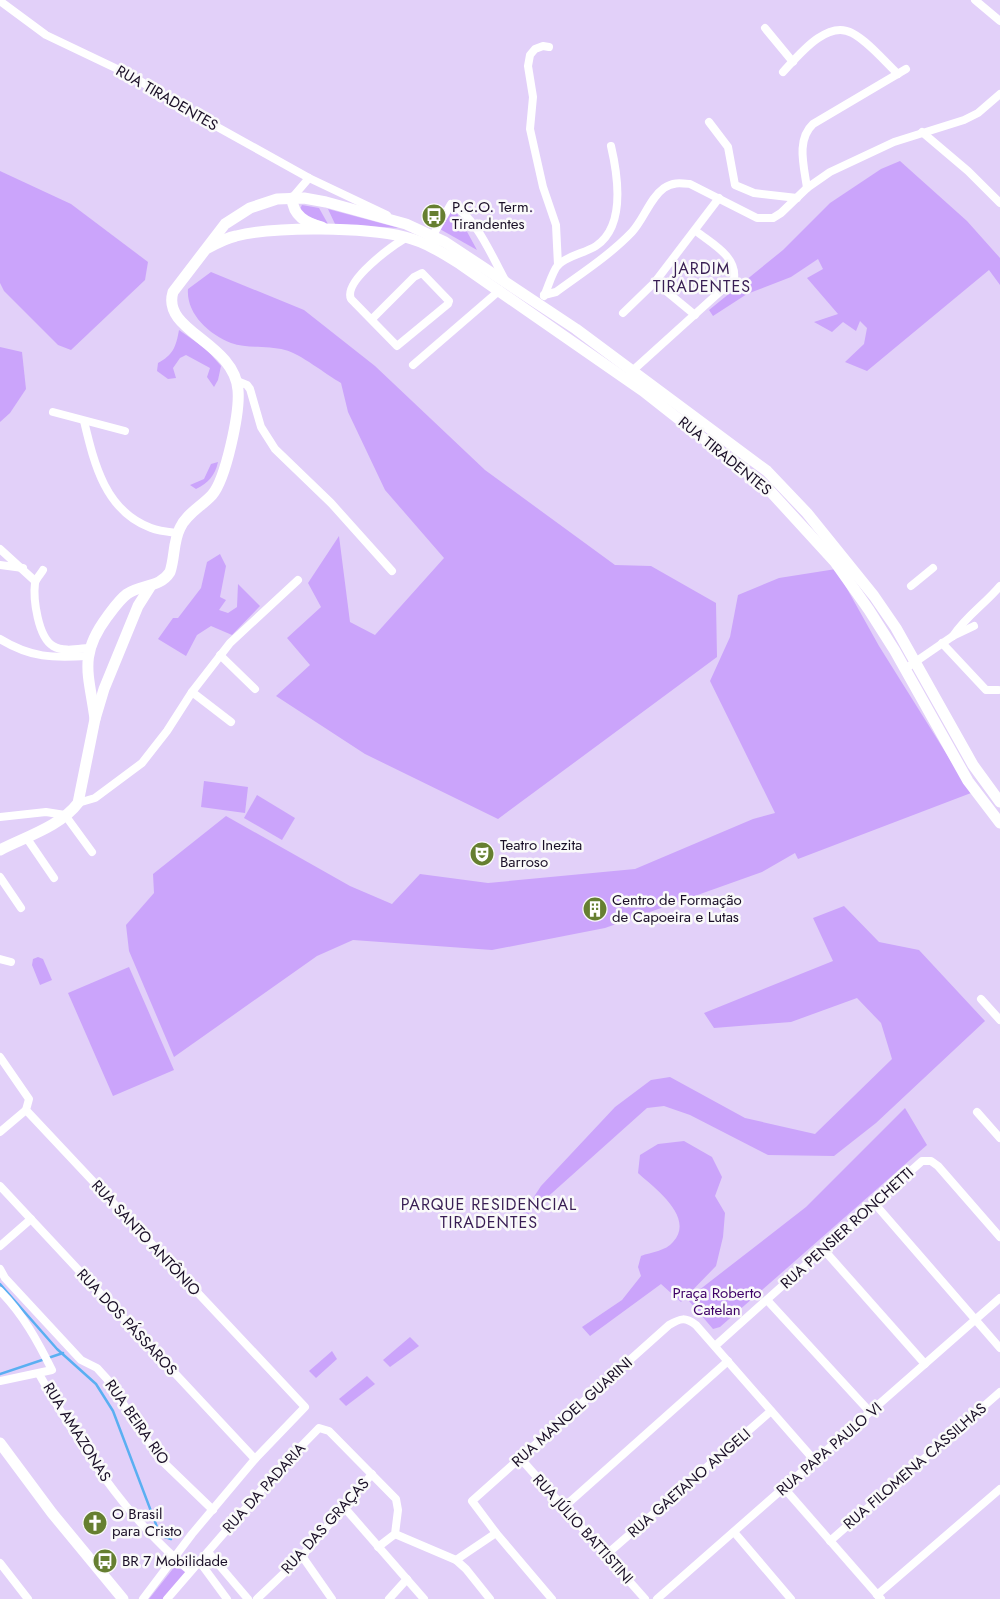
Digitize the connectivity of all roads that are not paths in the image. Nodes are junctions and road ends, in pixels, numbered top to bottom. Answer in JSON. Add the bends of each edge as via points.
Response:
{"nodes":[{"id":1,"x":975,"y":0,"type":"edge"},
{"id":2,"x":0,"y":1,"type":"edge"},
{"id":3,"x":1000,"y":21,"type":"edge"},
{"id":4,"x":765,"y":28,"type":"dead end"},
{"id":5,"x":549,"y":46,"type":"dead end"},
{"id":6,"x":793,"y":62,"type":"junction"},
{"id":7,"x":906,"y":69,"type":"dead end"},
{"id":8,"x":783,"y":72,"type":"dead end"},
{"id":9,"x":898,"y":74,"type":"junction"},
{"id":10,"x":1000,"y":94,"type":"edge"},
{"id":11,"x":709,"y":122,"type":"dead end"},
{"id":12,"x":922,"y":132,"type":"junction"},
{"id":13,"x":611,"y":146,"type":"dead end"},
{"id":14,"x":310,"y":178,"type":"junction"},
{"id":15,"x":807,"y":188,"type":"junction"},
{"id":16,"x":292,"y":198,"type":"junction"},
{"id":17,"x":719,"y":198,"type":"junction"},
{"id":18,"x":797,"y":198,"type":"junction"},
{"id":19,"x":1000,"y":203,"type":"edge"},
{"id":20,"x":406,"y":224,"type":"junction"},
{"id":21,"x":331,"y":230,"type":"junction"},
{"id":22,"x":696,"y":231,"type":"junction"},
{"id":23,"x":386,"y":234,"type":"junction"},
{"id":24,"x":433,"y":235,"type":"junction"},
{"id":25,"x":406,"y":237,"type":"junction"},
{"id":26,"x":206,"y":248,"type":"junction"},
{"id":27,"x":387,"y":250,"type":"junction"},
{"id":28,"x":443,"y":253,"type":"junction"},
{"id":29,"x":558,"y":265,"type":"junction"},
{"id":30,"x":655,"y":282,"type":"junction"},
{"id":31,"x":504,"y":287,"type":"junction"},
{"id":32,"x":542,"y":300,"type":"junction"},
{"id":33,"x":624,"y":313,"type":"dead end"},
{"id":34,"x":694,"y":315,"type":"junction"},
{"id":35,"x":372,"y":319,"type":"junction"},
{"id":36,"x":413,"y":365,"type":"dead end"},
{"id":37,"x":629,"y":374,"type":"junction"},
{"id":38,"x":236,"y":381,"type":"junction"},
{"id":39,"x":53,"y":412,"type":"dead end"},
{"id":40,"x":84,"y":421,"type":"junction"},
{"id":41,"x":126,"y":431,"type":"dead end"},
{"id":42,"x":178,"y":533,"type":"junction"},
{"id":43,"x":0,"y":549,"type":"edge"},
{"id":44,"x":0,"y":566,"type":"edge"},
{"id":45,"x":23,"y":568,"type":"junction"},
{"id":46,"x":933,"y":568,"type":"dead end"},
{"id":47,"x":43,"y":570,"type":"dead end"},
{"id":48,"x":392,"y":571,"type":"dead end"},
{"id":49,"x":298,"y":580,"type":"dead end"},
{"id":50,"x":35,"y":581,"type":"junction"},
{"id":51,"x":911,"y":586,"type":"dead end"},
{"id":52,"x":1000,"y":586,"type":"edge"},
{"id":53,"x":139,"y":595,"type":"junction"},
{"id":54,"x":974,"y":626,"type":"dead end"},
{"id":55,"x":953,"y":636,"type":"junction"},
{"id":56,"x":0,"y":639,"type":"edge"},
{"id":57,"x":942,"y":643,"type":"junction"},
{"id":58,"x":88,"y":652,"type":"junction"},
{"id":59,"x":220,"y":655,"type":"junction"},
{"id":60,"x":910,"y":666,"type":"junction"},
{"id":61,"x":90,"y":685,"type":"junction"},
{"id":62,"x":104,"y":689,"type":"junction"},
{"id":63,"x":255,"y":689,"type":"dead end"},
{"id":64,"x":998,"y":690,"type":"dead end"},
{"id":65,"x":192,"y":692,"type":"junction"},
{"id":66,"x":95,"y":719,"type":"junction"},
{"id":67,"x":232,"y":722,"type":"dead end"},
{"id":68,"x":955,"y":732,"type":"junction"},
{"id":69,"x":943,"y":738,"type":"junction"},
{"id":70,"x":984,"y":780,"type":"junction"},
{"id":71,"x":971,"y":785,"type":"junction"},
{"id":72,"x":1000,"y":802,"type":"edge"},
{"id":73,"x":78,"y":803,"type":"junction"},
{"id":74,"x":65,"y":815,"type":"junction"},
{"id":75,"x":0,"y":817,"type":"edge"},
{"id":76,"x":1000,"y":823,"type":"edge"},
{"id":77,"x":26,"y":837,"type":"junction"},
{"id":78,"x":0,"y":850,"type":"edge"},
{"id":79,"x":92,"y":852,"type":"dead end"},
{"id":80,"x":0,"y":877,"type":"edge"},
{"id":81,"x":54,"y":878,"type":"dead end"},
{"id":82,"x":22,"y":908,"type":"dead end"},
{"id":83,"x":0,"y":959,"type":"edge"},
{"id":84,"x":11,"y":962,"type":"dead end"},
{"id":85,"x":981,"y":999,"type":"dead end"},
{"id":86,"x":1000,"y":1020,"type":"edge"},
{"id":87,"x":1,"y":1060,"type":"edge"},
{"id":88,"x":26,"y":1110,"type":"junction"},
{"id":89,"x":977,"y":1112,"type":"dead end"},
{"id":90,"x":0,"y":1132,"type":"edge"},
{"id":91,"x":1000,"y":1138,"type":"edge"},
{"id":92,"x":0,"y":1186,"type":"edge"},
{"id":93,"x":875,"y":1204,"type":"junction"},
{"id":94,"x":31,"y":1219,"type":"junction"},
{"id":95,"x":1000,"y":1237,"type":"edge"},
{"id":96,"x":0,"y":1246,"type":"edge"},
{"id":97,"x":824,"y":1250,"type":"junction"},
{"id":98,"x":0,"y":1270,"type":"edge"},
{"id":99,"x":0,"y":1292,"type":"edge"},
{"id":100,"x":1000,"y":1298,"type":"edge"},
{"id":101,"x":767,"y":1300,"type":"junction"},
{"id":102,"x":975,"y":1320,"type":"junction"},
{"id":103,"x":714,"y":1346,"type":"junction"},
{"id":104,"x":1000,"y":1348,"type":"edge"},
{"id":105,"x":728,"y":1361,"type":"junction"},
{"id":106,"x":925,"y":1364,"type":"junction"},
{"id":107,"x":40,"y":1374,"type":"junction"},
{"id":108,"x":0,"y":1381,"type":"edge"},
{"id":109,"x":1000,"y":1392,"type":"edge"},
{"id":110,"x":771,"y":1411,"type":"junction"},
{"id":111,"x":870,"y":1412,"type":"junction"},
{"id":112,"x":0,"y":1443,"type":"edge"},
{"id":113,"x":255,"y":1459,"type":"junction"},
{"id":114,"x":521,"y":1459,"type":"junction"},
{"id":115,"x":815,"y":1461,"type":"junction"},
{"id":116,"x":372,"y":1474,"type":"junction"},
{"id":117,"x":784,"y":1488,"type":"junction"},
{"id":118,"x":1000,"y":1489,"type":"edge"},
{"id":119,"x":343,"y":1506,"type":"junction"},
{"id":120,"x":564,"y":1507,"type":"junction"},
{"id":121,"x":213,"y":1510,"type":"junction"},
{"id":122,"x":734,"y":1532,"type":"junction"},
{"id":123,"x":496,"y":1533,"type":"junction"},
{"id":124,"x":395,"y":1534,"type":"junction"},
{"id":125,"x":830,"y":1541,"type":"junction"},
{"id":126,"x":378,"y":1547,"type":"junction"},
{"id":127,"x":208,"y":1552,"type":"junction"},
{"id":128,"x":606,"y":1555,"type":"junction"},
{"id":129,"x":302,"y":1556,"type":"junction"},
{"id":130,"x":174,"y":1558,"type":"junction"},
{"id":131,"x":456,"y":1560,"type":"junction"},
{"id":132,"x":198,"y":1562,"type":"junction"},
{"id":133,"x":0,"y":1563,"type":"edge"},
{"id":134,"x":190,"y":1571,"type":"junction"},
{"id":135,"x":407,"y":1579,"type":"junction"},
{"id":136,"x":879,"y":1597,"type":"edge"},
{"id":137,"x":28,"y":1599,"type":"edge"},
{"id":138,"x":122,"y":1599,"type":"edge"},
{"id":139,"x":143,"y":1599,"type":"edge"},
{"id":140,"x":167,"y":1599,"type":"edge"},
{"id":141,"x":227,"y":1599,"type":"edge"},
{"id":142,"x":248,"y":1599,"type":"edge"},
{"id":143,"x":257,"y":1599,"type":"edge"},
{"id":144,"x":332,"y":1599,"type":"edge"},
{"id":145,"x":389,"y":1599,"type":"edge"},
{"id":146,"x":424,"y":1599,"type":"edge"},
{"id":147,"x":490,"y":1599,"type":"edge"},
{"id":148,"x":552,"y":1599,"type":"edge"},
{"id":149,"x":645,"y":1599,"type":"edge"},
{"id":150,"x":657,"y":1599,"type":"edge"},
{"id":151,"x":792,"y":1599,"type":"edge"}],
"edges":[{"from":1,"to":3,"type":"street"},
{"from":2,"to":14,"type":"street","name":"RUA TIRADENTES","via":[[46,35],[132,76]]},
{"from":4,"to":6,"type":"street"},
{"from":5,"to":29,"type":"street","via":[[535,49],[530,55],[528,66],[533,97],[530,129],[543,187],[556,225]]},
{"from":6,"to":8,"type":"street"},
{"from":6,"to":9,"type":"street","via":[[822,35],[841,30],[852,32]]},
{"from":7,"to":9,"type":"street"},
{"from":9,"to":15,"type":"street","via":[[805,131],[802,152]]},
{"from":10,"to":12,"type":"street","via":[[978,113],[964,120]]},
{"from":11,"to":18,"type":"street","via":[[728,147],[733,179],[740,188],[754,193]]},
{"from":12,"to":15,"type":"street","via":[[862,156]]},
{"from":12,"to":19,"type":"street"},
{"from":13,"to":29,"type":"street","via":[[619,186],[612,226],[605,239],[596,246]]},
{"from":14,"to":16,"type":"street"},
{"from":14,"to":20,"type":"street","name":"RUA TIRADENTES"},
{"from":15,"to":18,"type":"street"},
{"from":16,"to":20,"type":"street","name":"RUA TIRADENTES","via":[[322,201]]},
{"from":16,"to":21,"type":"street","via":[[294,210],[300,217]]},
{"from":16,"to":26,"type":"street","name":"RUA TIRADENTES","via":[[266,201],[242,212],[225,224]]},
{"from":17,"to":18,"type":"street","via":[[744,212],[766,219],[781,213]]},
{"from":17,"to":22,"type":"street"},
{"from":17,"to":32,"type":"street","via":[[690,184],[677,182],[668,186],[658,194],[622,241]]},
{"from":20,"to":24,"type":"street","name":"RUA TIRADENTES"},
{"from":21,"to":23,"type":"street","name":"RUA TIRADENTES"},
{"from":21,"to":26,"type":"street","via":[[245,234]]},
{"from":22,"to":30,"type":"street"},
{"from":22,"to":34,"type":"street","via":[[730,258],[735,274],[730,284]]},
{"from":23,"to":25,"type":"street","name":"RUA TIRADENTES"},
{"from":23,"to":27,"type":"street"},
{"from":24,"to":25,"type":"street","via":[[429,238]]},
{"from":24,"to":28,"type":"street"},
{"from":24,"to":31,"type":"street","name":"RUA TIRADENTES"},
{"from":24,"to":31,"type":"street","name":"RUA TIRADENTES","via":[[451,204],[468,218]]},
{"from":25,"to":27,"type":"street"},
{"from":25,"to":28,"type":"street","name":"RUA TIRADENTES"},
{"from":26,"to":38,"type":"street","name":"RUA TIRADENTES","via":[[177,285],[170,307],[181,322],[219,354]]},
{"from":27,"to":35,"type":"street","via":[[356,279],[350,290],[351,299]]},
{"from":28,"to":31,"type":"street","name":"RUA TIRADENTES"},
{"from":29,"to":32,"type":"street"},
{"from":30,"to":33,"type":"street"},
{"from":30,"to":34,"type":"street"},
{"from":31,"to":32,"type":"street","name":"RUA TIRADENTES"},
{"from":31,"to":36,"type":"street"},
{"from":31,"to":37,"type":"street","name":"RUA TIRADENTES"},
{"from":32,"to":37,"type":"street","name":"RUA TIRADENTES"},
{"from":34,"to":37,"type":"street"},
{"from":35,"to":35,"type":"street","via":[[422,273],[449,302],[398,346]]},
{"from":37,"to":60,"type":"street","name":"RUA TIRADENTES","via":[[770,491],[842,563],[869,610]]},
{"from":38,"to":42,"type":"street","via":[[236,418],[220,482],[211,496],[182,524]]},
{"from":38,"to":48,"type":"street","via":[[250,389],[268,440]]},
{"from":39,"to":40,"type":"street"},
{"from":40,"to":41,"type":"street"},
{"from":40,"to":42,"type":"street","via":[[95,468],[112,499],[130,516],[150,528]]},
{"from":42,"to":53,"type":"street","via":[[170,572]]},
{"from":43,"to":45,"type":"street"},
{"from":44,"to":45,"type":"street"},
{"from":45,"to":50,"type":"street"},
{"from":46,"to":51,"type":"street"},
{"from":47,"to":50,"type":"street"},
{"from":49,"to":59,"type":"street"},
{"from":50,"to":58,"type":"street","via":[[39,622],[47,640],[58,648]]},
{"from":52,"to":55,"type":"street","via":[[967,616]]},
{"from":53,"to":58,"type":"street","via":[[127,594],[116,604]]},
{"from":53,"to":62,"type":"street"},
{"from":54,"to":55,"type":"street"},
{"from":55,"to":57,"type":"street"},
{"from":56,"to":58,"type":"street","via":[[43,657]]},
{"from":57,"to":60,"type":"street"},
{"from":57,"to":64,"type":"street","via":[[986,690]]},
{"from":58,"to":61,"type":"street"},
{"from":59,"to":63,"type":"street"},
{"from":59,"to":65,"type":"street"},
{"from":60,"to":68,"type":"street","name":"RUA TIRADENTES"},
{"from":60,"to":69,"type":"street","name":"RUA TIRADENTES"},
{"from":61,"to":62,"type":"street","via":[[94,689]]},
{"from":61,"to":66,"type":"street"},
{"from":62,"to":66,"type":"street"},
{"from":65,"to":67,"type":"street"},
{"from":65,"to":73,"type":"street","via":[[142,763],[95,798]]},
{"from":66,"to":73,"type":"street"},
{"from":68,"to":69,"type":"street"},
{"from":68,"to":70,"type":"street","name":"RUA TIRADENTES"},
{"from":69,"to":71,"type":"street","name":"RUA TIRADENTES"},
{"from":70,"to":71,"type":"street"},
{"from":70,"to":72,"type":"street","name":"RUA TIRADENTES"},
{"from":71,"to":76,"type":"street","name":"RUA TIRADENTES"},
{"from":73,"to":74,"type":"street"},
{"from":74,"to":75,"type":"street","via":[[46,812]]},
{"from":74,"to":77,"type":"street"},
{"from":74,"to":79,"type":"street"},
{"from":77,"to":78,"type":"street"},
{"from":77,"to":81,"type":"street"},
{"from":80,"to":82,"type":"street"},
{"from":83,"to":84,"type":"street"},
{"from":85,"to":86,"type":"street"},
{"from":87,"to":88,"type":"street","via":[[28,1097],[30,1103]]},
{"from":88,"to":90,"type":"street"},
{"from":88,"to":113,"type":"street","name":"RUA SANTO ANTÔNIO","via":[[304,1406],[304,1410]]},
{"from":89,"to":91,"type":"street"},
{"from":92,"to":94,"type":"street","name":"RUA DOS PÁSSAROS"},
{"from":93,"to":95,"type":"street","name":"RUA PENSIER RONCHETTI","via":[[922,1161],[931,1161]]},
{"from":93,"to":97,"type":"street","name":"RUA PENSIER RONCHETTI"},
{"from":93,"to":102,"type":"street"},
{"from":94,"to":96,"type":"street"},
{"from":94,"to":113,"type":"street","name":"RUA DOS PÁSSAROS"},
{"from":97,"to":101,"type":"street","name":"RUA PENSIER RONCHETTI"},
{"from":97,"to":106,"type":"street"},
{"from":98,"to":121,"type":"street","name":"RUA BEIRA RIO","via":[[81,1360],[97,1368],[107,1379],[158,1457]]},
{"from":99,"to":107,"type":"street","via":[[12,1303],[50,1368]]},
{"from":100,"to":102,"type":"street","name":"RUA PAPA PAULO VI"},
{"from":101,"to":103,"type":"street","name":"RUA PENSIER RONCHETTI"},
{"from":101,"to":111,"type":"street"},
{"from":102,"to":104,"type":"street"},
{"from":102,"to":106,"type":"street","name":"RUA PAPA PAULO VI"},
{"from":103,"to":105,"type":"street"},
{"from":103,"to":114,"type":"street","name":"RUA MANOEL GUARINI","via":[[688,1319],[681,1318],[669,1325]]},
{"from":105,"to":110,"type":"street"},
{"from":105,"to":120,"type":"street"},
{"from":106,"to":111,"type":"street","name":"RUA PAPA PAULO VI"},
{"from":107,"to":108,"type":"street"},
{"from":107,"to":130,"type":"street","name":"RUA AMAZONAS","via":[[90,1459],[143,1526]]},
{"from":109,"to":125,"type":"street","name":"RUA FILOMENA CASSILHAS"},
{"from":110,"to":115,"type":"street"},
{"from":110,"to":128,"type":"street","name":"RUA GAETANO ANGELI"},
{"from":111,"to":115,"type":"street","name":"RUA PAPA PAULO VI"},
{"from":112,"to":138,"type":"street"},
{"from":113,"to":121,"type":"street"},
{"from":114,"to":120,"type":"street","name":"RUA JÚLIO BATTISTINI"},
{"from":114,"to":123,"type":"street","name":"RUA MANOEL GUARINI","via":[[474,1500],[473,1505]]},
{"from":115,"to":117,"type":"street","name":"RUA PAPA PAULO VI"},
{"from":116,"to":119,"type":"street","name":"RUA DAS GRAÇAS"},
{"from":116,"to":124,"type":"street","via":[[393,1495],[398,1505]]},
{"from":116,"to":127,"type":"street","name":"RUA DA PADARIA","via":[[329,1431],[323,1428],[316,1430]]},
{"from":117,"to":122,"type":"street","name":"RUA PAPA PAULO VI"},
{"from":117,"to":125,"type":"street"},
{"from":118,"to":136,"type":"street"},
{"from":119,"to":126,"type":"street"},
{"from":119,"to":129,"type":"street","name":"RUA DAS GRAÇAS"},
{"from":120,"to":128,"type":"street","name":"RUA JÚLIO BATTISTINI"},
{"from":121,"to":130,"type":"street"},
{"from":122,"to":150,"type":"street","name":"RUA PAPA PAULO VI"},
{"from":122,"to":151,"type":"street"},
{"from":123,"to":131,"type":"street"},
{"from":123,"to":148,"type":"street"},
{"from":124,"to":126,"type":"street"},
{"from":124,"to":131,"type":"street"},
{"from":125,"to":136,"type":"street"},
{"from":126,"to":135,"type":"street"},
{"from":127,"to":132,"type":"street","name":"RUA DA PADARIA"},
{"from":127,"to":142,"type":"street"},
{"from":128,"to":149,"type":"street","name":"RUA JÚLIO BATTISTINI"},
{"from":129,"to":143,"type":"street","name":"RUA DAS GRAÇAS"},
{"from":129,"to":144,"type":"street"},
{"from":130,"to":134,"type":"street","name":"RUA AMAZONAS"},
{"from":130,"to":139,"type":"street"},
{"from":131,"to":147,"type":"street"},
{"from":132,"to":134,"type":"street","name":"RUA DA PADARIA"},
{"from":132,"to":141,"type":"street"},
{"from":133,"to":137,"type":"street"},
{"from":134,"to":140,"type":"street"},
{"from":135,"to":145,"type":"street"},
{"from":135,"to":146,"type":"street"}]}
